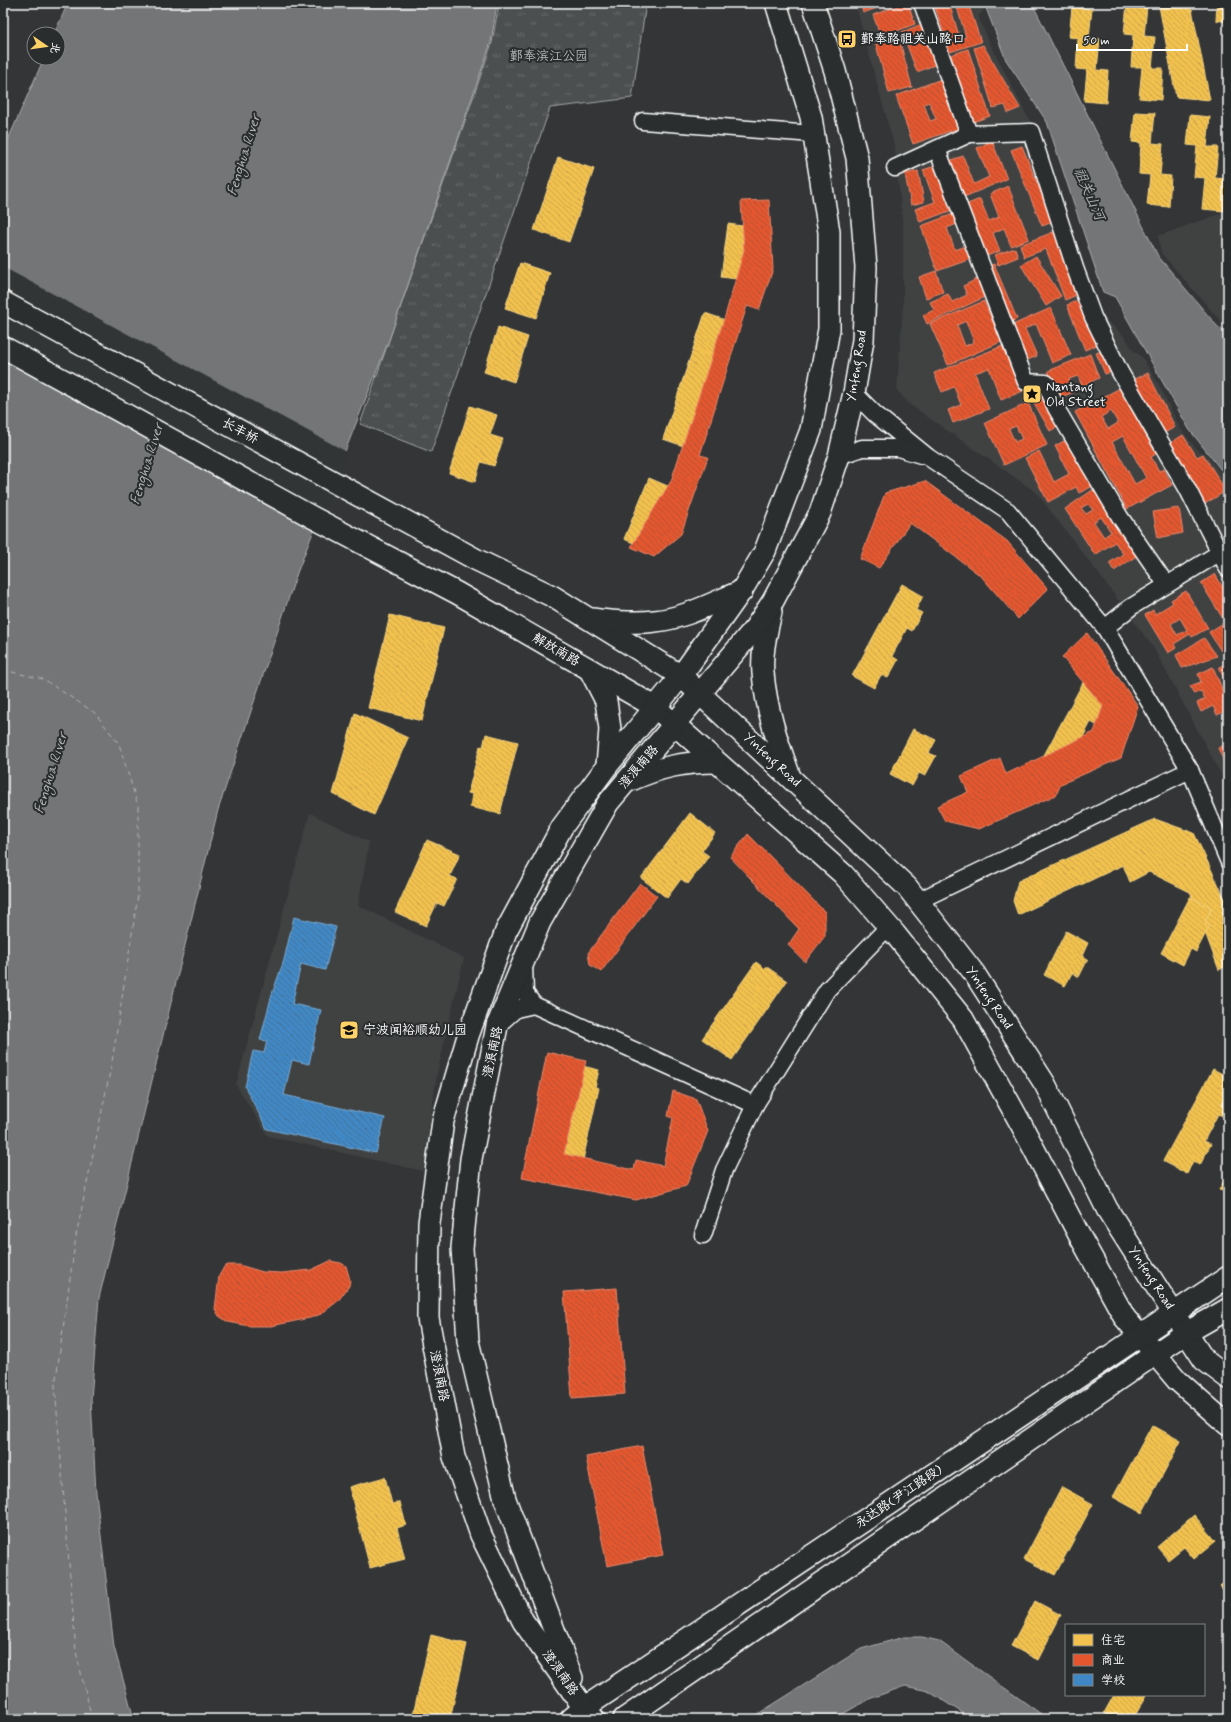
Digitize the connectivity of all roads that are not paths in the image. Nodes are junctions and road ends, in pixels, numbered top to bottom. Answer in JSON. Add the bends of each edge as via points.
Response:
{"nodes":[{"id":1,"x":776,"y":3,"type":"edge"},
{"id":2,"x":813,"y":3,"type":"edge"},
{"id":3,"x":922,"y":3,"type":"edge"},
{"id":4,"x":643,"y":122,"type":"dead end"},
{"id":5,"x":813,"y":134,"type":"junction"},
{"id":6,"x":969,"y":134,"type":"junction"},
{"id":7,"x":937,"y":149,"type":"junction"},
{"id":8,"x":895,"y":168,"type":"dead end"},
{"id":9,"x":3,"y":302,"type":"edge"},
{"id":10,"x":3,"y":347,"type":"edge"},
{"id":11,"x":854,"y":393,"type":"junction"},
{"id":12,"x":839,"y":456,"type":"junction"},
{"id":13,"x":928,"y":457,"type":"junction"},
{"id":14,"x":1220,"y":553,"type":"junction"},
{"id":15,"x":1228,"y":569,"type":"edge"},
{"id":16,"x":1166,"y":584,"type":"junction"},
{"id":17,"x":742,"y":590,"type":"junction"},
{"id":18,"x":773,"y":601,"type":"junction"},
{"id":19,"x":588,"y":619,"type":"junction"},
{"id":20,"x":1105,"y":628,"type":"junction"},
{"id":21,"x":590,"y":670,"type":"junction"},
{"id":22,"x":681,"y":676,"type":"junction"},
{"id":23,"x":700,"y":694,"type":"junction"},
{"id":24,"x":655,"y":707,"type":"junction"},
{"id":25,"x":675,"y":725,"type":"junction"},
{"id":26,"x":716,"y":762,"type":"junction"},
{"id":27,"x":607,"y":766,"type":"junction"},
{"id":28,"x":1190,"y":770,"type":"junction"},
{"id":29,"x":790,"y":777,"type":"junction"},
{"id":30,"x":627,"y":781,"type":"junction"},
{"id":31,"x":1228,"y":860,"type":"edge"},
{"id":32,"x":918,"y":901,"type":"junction"},
{"id":33,"x":888,"y":926,"type":"junction"},
{"id":34,"x":524,"y":961,"type":"junction"},
{"id":35,"x":534,"y":1005,"type":"junction"},
{"id":36,"x":497,"y":1026,"type":"junction"},
{"id":37,"x":755,"y":1105,"type":"junction"},
{"id":38,"x":703,"y":1235,"type":"dead end"},
{"id":39,"x":1228,"y":1276,"type":"edge"},
{"id":40,"x":1228,"y":1309,"type":"edge"},
{"id":41,"x":1173,"y":1313,"type":"junction"},
{"id":42,"x":1186,"y":1333,"type":"junction"},
{"id":43,"x":1140,"y":1336,"type":"junction"},
{"id":44,"x":1155,"y":1354,"type":"junction"},
{"id":45,"x":1228,"y":1378,"type":"edge"},
{"id":46,"x":1228,"y":1425,"type":"edge"},
{"id":47,"x":583,"y":1715,"type":"edge"},
{"id":48,"x":624,"y":1719,"type":"edge"}],
"edges":[{"from":1,"to":5,"type":"main road","via":[[810,116]]},
{"from":2,"to":11,"type":"main road","name":"Yinfeng Road","via":[[835,71],[857,158],[866,267],[863,340]]},
{"from":3,"to":6,"type":"street"},
{"from":4,"to":5,"type":"street"},
{"from":5,"to":17,"type":"main road","via":[[829,232],[830,330],[811,430],[765,551]]},
{"from":6,"to":7,"type":"street"},
{"from":6,"to":14,"type":"street","via":[[1031,132],[1074,268],[1093,317],[1120,372],[1187,488]]},
{"from":7,"to":8,"type":"street"},
{"from":7,"to":16,"type":"street","via":[[1026,382],[1046,383],[1056,408],[1116,510]]},
{"from":9,"to":19,"type":"main road","name":"长丰桥","via":[[477,560],[552,596]]},
{"from":10,"to":21,"type":"main road","name":"解放南路","via":[[312,517],[457,593]]},
{"from":11,"to":12,"type":"main road","name":"Yinfeng Road"},
{"from":11,"to":13,"type":"street","via":[[875,414]]},
{"from":12,"to":13,"type":"street","via":[[862,448],[898,448]]},
{"from":12,"to":18,"type":"main road","name":"Yinfeng Road","via":[[820,513]]},
{"from":13,"to":20,"type":"street","via":[[1008,511]]},
{"from":14,"to":15,"type":"street"},
{"from":14,"to":16,"type":"street"},
{"from":16,"to":20,"type":"street"},
{"from":17,"to":19,"type":"main road","via":[[691,613],[656,622]]},
{"from":17,"to":22,"type":"main road"},
{"from":18,"to":23,"type":"main road","name":"Yinfeng Road","via":[[755,628]]},
{"from":18,"to":29,"type":"main road","via":[[764,646],[763,672],[770,720]]},
{"from":19,"to":22,"type":"main road","name":"Yinfeng Road"},
{"from":20,"to":28,"type":"street"},
{"from":21,"to":24,"type":"main road","name":"解放南路"},
{"from":21,"to":27,"type":"main road","via":[[606,701],[610,729]]},
{"from":22,"to":23,"type":"main road","name":"Yinfeng Road"},
{"from":22,"to":24,"type":"main road"},
{"from":23,"to":25,"type":"main road","name":"Yinfeng Road"},
{"from":23,"to":29,"type":"main road","name":"Yinfeng Road"},
{"from":24,"to":25,"type":"main road"},
{"from":24,"to":27,"type":"main road","name":"澄浪南路"},
{"from":25,"to":26,"type":"main road"},
{"from":25,"to":30,"type":"main road","name":"澄浪南路"},
{"from":26,"to":30,"type":"main road","via":[[694,762],[659,768]]},
{"from":26,"to":33,"type":"main road","via":[[843,874]]},
{"from":27,"to":47,"type":"main road","name":"澄浪南路","via":[[562,827],[506,931],[468,1036],[444,1121],[429,1223],[428,1318],[454,1457],[481,1535],[523,1621]]},
{"from":28,"to":31,"type":"street"},
{"from":28,"to":32,"type":"street"},
{"from":29,"to":32,"type":"main road","name":"Yinfeng Road","via":[[907,887]]},
{"from":30,"to":34,"type":"main road","name":"澄浪南路","via":[[608,803],[570,869],[540,922]]},
{"from":32,"to":41,"type":"main road","name":"Yinfeng Road","via":[[974,973],[1045,1084],[1107,1210]]},
{"from":33,"to":37,"type":"street","via":[[827,990]]},
{"from":33,"to":43,"type":"main road","via":[[963,1019],[1125,1318]]},
{"from":34,"to":35,"type":"street","via":[[525,993]]},
{"from":34,"to":36,"type":"main road","name":"澄浪南路"},
{"from":35,"to":36,"type":"street","via":[[516,1009]]},
{"from":35,"to":37,"type":"street"},
{"from":36,"to":47,"type":"main road","name":"澄浪南路","via":[[471,1159],[462,1248],[468,1341],[505,1499]]},
{"from":37,"to":38,"type":"street","via":[[724,1170]]},
{"from":39,"to":41,"type":"main road","name":"永达路(尹江路段)"},
{"from":40,"to":42,"type":"main road","name":"永达路(尹江路段)"},
{"from":41,"to":42,"type":"main road","name":"Yinfeng Road"},
{"from":41,"to":43,"type":"main road","name":"永达路(尹江路段)"},
{"from":42,"to":44,"type":"main road","name":"永达路(尹江路段)"},
{"from":42,"to":45,"type":"main road","name":"Yinfeng Road","via":[[1204,1360]]},
{"from":43,"to":44,"type":"main road"},
{"from":43,"to":47,"type":"main road","name":"永达路(尹江路段)"},
{"from":44,"to":46,"type":"main road","via":[[1177,1380]]},
{"from":44,"to":48,"type":"main road","name":"永达路(尹江路段)"}]}
